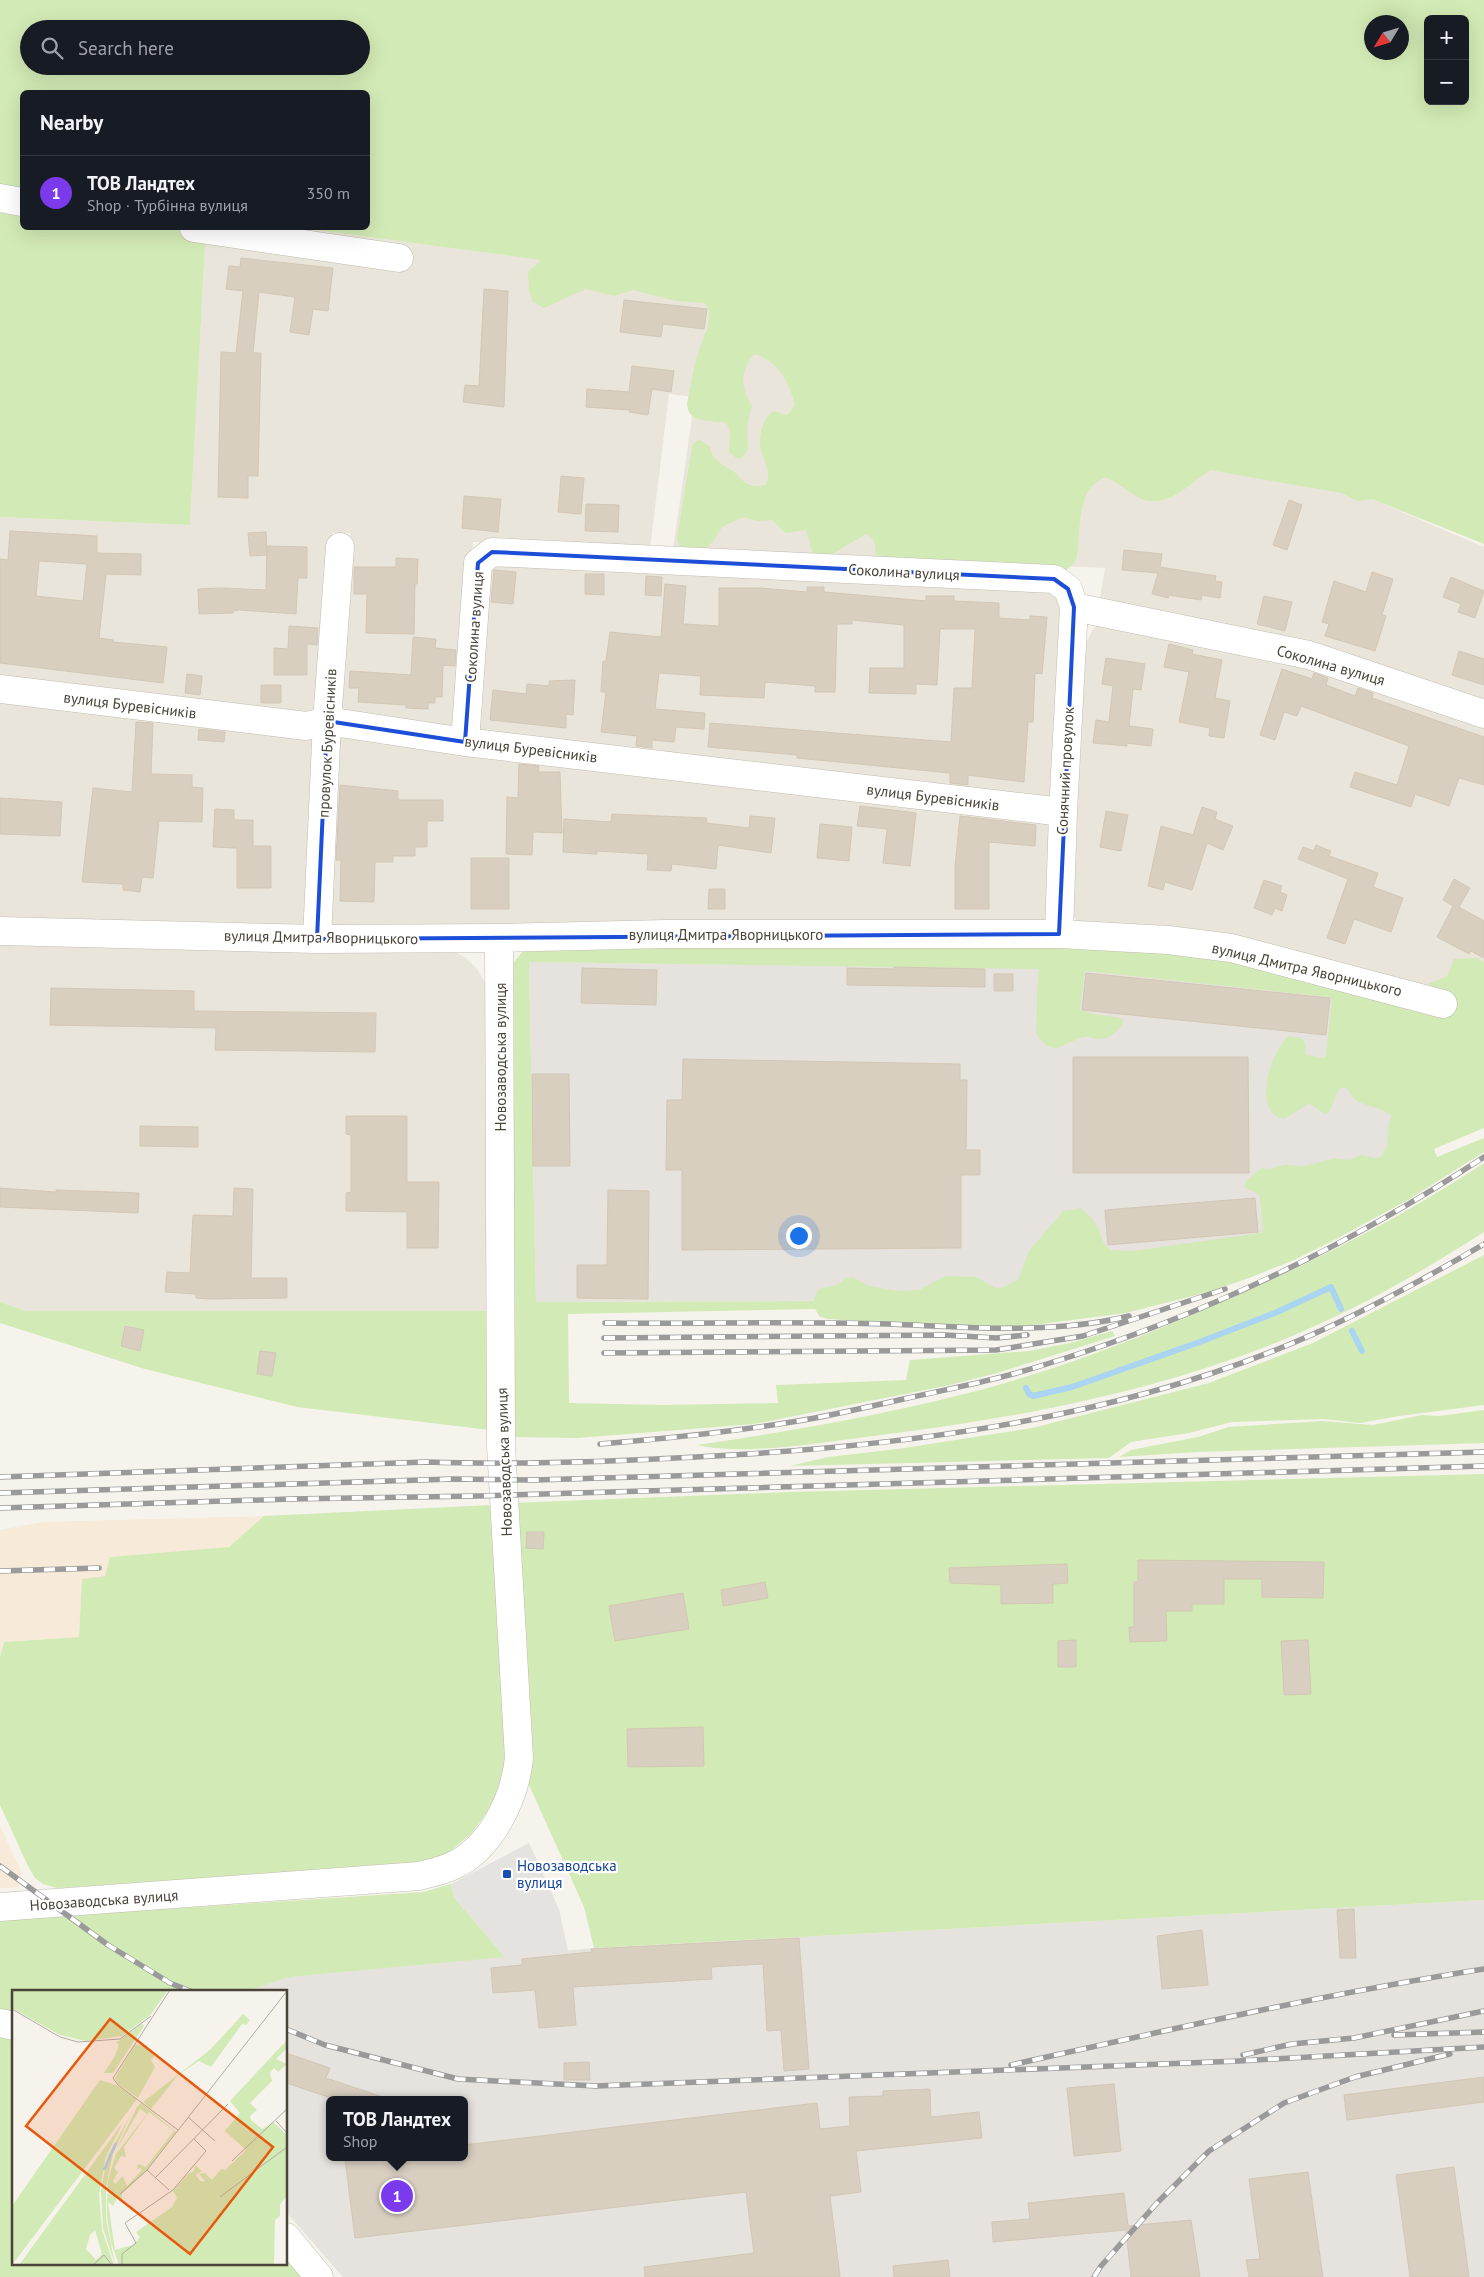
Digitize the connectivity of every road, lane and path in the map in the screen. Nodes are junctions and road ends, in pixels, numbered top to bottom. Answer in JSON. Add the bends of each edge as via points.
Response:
{"nodes":[{"id":1,"x":0,"y":198,"type":"edge"},
{"id":2,"x":20,"y":202,"type":"edge"},
{"id":3,"x":208,"y":230,"type":"edge"},
{"id":4,"x":399,"y":258,"type":"dead end"},
{"id":5,"x":340,"y":547,"type":"dead end"},
{"id":6,"x":1074,"y":607,"type":"junction"},
{"id":7,"x":0,"y":690,"type":"edge"},
{"id":8,"x":1484,"y":714,"type":"edge"},
{"id":9,"x":327,"y":721,"type":"junction"},
{"id":10,"x":465,"y":742,"type":"junction"},
{"id":11,"x":1062,"y":812,"type":"junction"},
{"id":12,"x":0,"y":931,"type":"edge"},
{"id":13,"x":1058,"y":934,"type":"junction"},
{"id":14,"x":499,"y":938,"type":"junction"},
{"id":15,"x":317,"y":939,"type":"junction"},
{"id":16,"x":1443,"y":1004,"type":"dead end"},
{"id":17,"x":0,"y":1907,"type":"edge"},
{"id":18,"x":288,"y":2240,"type":"edge"},
{"id":19,"x":319,"y":2277,"type":"edge"}],
"edges":[{"from":1,"to":2,"type":"street"},
{"from":3,"to":4,"type":"street"},
{"from":5,"to":9,"type":"street","name":"провулок Буревісників"},
{"from":6,"to":8,"type":"street","name":"Соколина вулиця","via":[[1309,655]]},
{"from":6,"to":10,"type":"street","name":"Соколина вулиця","via":[[1068,589],[1054,579],[492,552],[478,563]]},
{"from":6,"to":11,"type":"street","name":"Сонячний провулок"},
{"from":7,"to":9,"type":"street","name":"вулиця Буревісників","via":[[306,726]]},
{"from":9,"to":10,"type":"street","name":"вулиця Буревісників"},
{"from":9,"to":15,"type":"street","name":"провулок Буревісників"},
{"from":10,"to":11,"type":"street","name":"вулиця Буревісників"},
{"from":11,"to":13,"type":"street","name":"Сонячний провулок"},
{"from":12,"to":15,"type":"street","name":"вулиця Дмитра Яворницького"},
{"from":13,"to":14,"type":"street","name":"вулиця Дмитра Яворницького","via":[[665,934]]},
{"from":13,"to":16,"type":"street","name":"вулиця Дмитра Яворницького","via":[[1168,940],[1231,948]]},
{"from":14,"to":15,"type":"street","name":"вулиця Дмитра Яворницького"},
{"from":14,"to":17,"type":"street","name":"Новозаводська вулиця","via":[[501,1446],[519,1758],[517,1775],[496,1823],[481,1847],[453,1866],[419,1876]]},
{"from":18,"to":19,"type":"street"}]}
